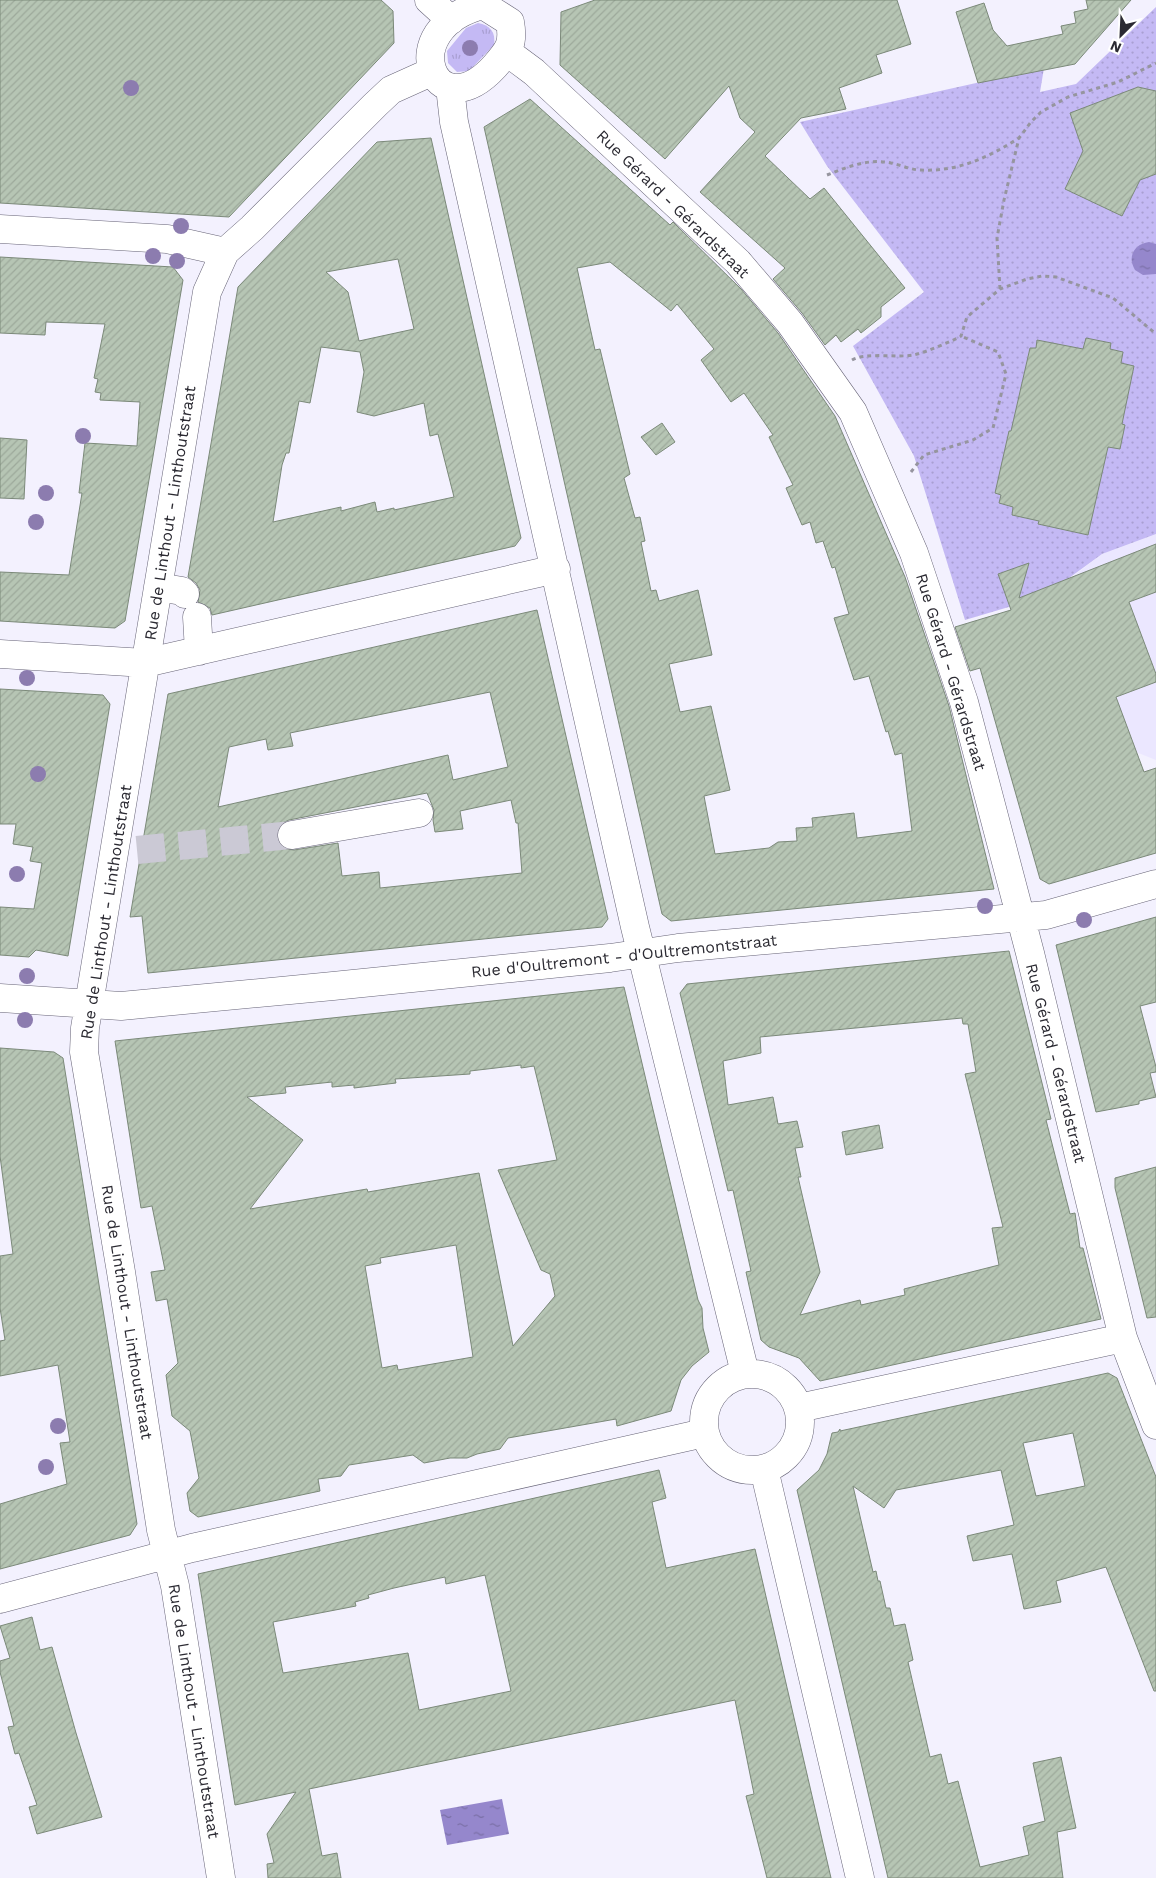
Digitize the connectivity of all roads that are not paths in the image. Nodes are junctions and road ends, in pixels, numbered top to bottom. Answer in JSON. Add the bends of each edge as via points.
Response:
{"nodes":[{"id":1,"x":430,"y":0,"type":"edge"},
{"id":2,"x":505,"y":6,"type":"edge"},
{"id":3,"x":451,"y":20,"type":"junction"},
{"id":4,"x":507,"y":52,"type":"junction"},
{"id":5,"x":441,"y":80,"type":"junction"},
{"id":6,"x":0,"y":229,"type":"edge"},
{"id":7,"x":225,"y":252,"type":"junction"},
{"id":8,"x":556,"y":570,"type":"junction"},
{"id":9,"x":158,"y":587,"type":"junction"},
{"id":10,"x":200,"y":651,"type":"junction"},
{"id":11,"x":0,"y":654,"type":"edge"},
{"id":12,"x":146,"y":663,"type":"junction"},
{"id":13,"x":419,"y":813,"type":"dead end"},
{"id":14,"x":292,"y":835,"type":"tunnel mouth"},
{"id":15,"x":1156,"y":884,"type":"edge"},
{"id":16,"x":1020,"y":917,"type":"junction"},
{"id":17,"x":642,"y":953,"type":"junction"},
{"id":18,"x":0,"y":998,"type":"edge"},
{"id":19,"x":88,"y":1005,"type":"junction"},
{"id":20,"x":1123,"y":1338,"type":"junction"},
{"id":21,"x":746,"y":1373,"type":"junction"},
{"id":22,"x":798,"y":1408,"type":"junction"},
{"id":23,"x":1156,"y":1425,"type":"edge"},
{"id":24,"x":704,"y":1433,"type":"junction"},
{"id":25,"x":764,"y":1469,"type":"junction"},
{"id":26,"x":168,"y":1554,"type":"junction"},
{"id":27,"x":0,"y":1599,"type":"edge"},
{"id":28,"x":221,"y":1878,"type":"edge"},
{"id":29,"x":860,"y":1878,"type":"edge"}],
"edges":[{"from":1,"to":3,"type":"street"},
{"from":2,"to":3,"type":"street","via":[[483,5],[464,10]]},
{"from":2,"to":4,"type":"street","via":[[513,38]]},
{"from":3,"to":5,"type":"street","via":[[437,36],[429,53]]},
{"from":4,"to":5,"type":"street","via":[[475,83]]},
{"from":4,"to":16,"type":"street","name":"Rue Gérard - Gérardstraat","via":[[534,72],[738,262],[790,322],[853,412],[914,554],[961,693]]},
{"from":5,"to":7,"type":"street","name":"Rue de Linthout - Linthoutstraat","via":[[392,90]]},
{"from":5,"to":8,"type":"street","via":[[454,122]]},
{"from":6,"to":7,"type":"street","via":[[167,239]]},
{"from":7,"to":9,"type":"street","name":"Rue de Linthout - Linthoutstraat","via":[[207,292]]},
{"from":8,"to":10,"type":"street"},
{"from":8,"to":17,"type":"street"},
{"from":9,"to":10,"type":"street","via":[[182,591],[191,606]]},
{"from":9,"to":12,"type":"street","name":"Rue de Linthout - Linthoutstraat"},
{"from":10,"to":12,"type":"street"},
{"from":11,"to":12,"type":"street"},
{"from":12,"to":19,"type":"street","name":"Rue de Linthout - Linthoutstraat","via":[[126,851]]},
{"from":13,"to":14,"type":"street"},
{"from":15,"to":16,"type":"street","name":"Rue d'Oultremont - d'Oultremontstraat","via":[[1046,915]]},
{"from":16,"to":17,"type":"street","name":"Rue d'Oultremont - d'Oultremontstraat"},
{"from":16,"to":20,"type":"street","name":"Rue Gérard - Gérardstraat"},
{"from":17,"to":19,"type":"street","name":"Rue d'Oultremont - d'Oultremontstraat","via":[[121,1006]]},
{"from":17,"to":21,"type":"street"},
{"from":18,"to":19,"type":"street","name":"Rue d'Oultremont - d'Oultremontstraat"},
{"from":19,"to":26,"type":"street","name":"Rue de Linthout - Linthoutstraat","via":[[84,1052],[161,1530]]},
{"from":20,"to":22,"type":"street"},
{"from":20,"to":23,"type":"street","name":"Rue Gérard - Gérardstraat"},
{"from":21,"to":22,"type":"street","via":[[763,1374],[778,1381],[791,1393]]},
{"from":21,"to":24,"type":"street","via":[[717,1387],[703,1416]]},
{"from":22,"to":25,"type":"street","via":[[800,1424],[797,1439],[778,1463]]},
{"from":24,"to":25,"type":"street","via":[[720,1459],[733,1467]]},
{"from":24,"to":26,"type":"street"},
{"from":25,"to":29,"type":"street"},
{"from":26,"to":27,"type":"street"},
{"from":26,"to":28,"type":"street","name":"Rue de Linthout - Linthoutstraat"}]}
